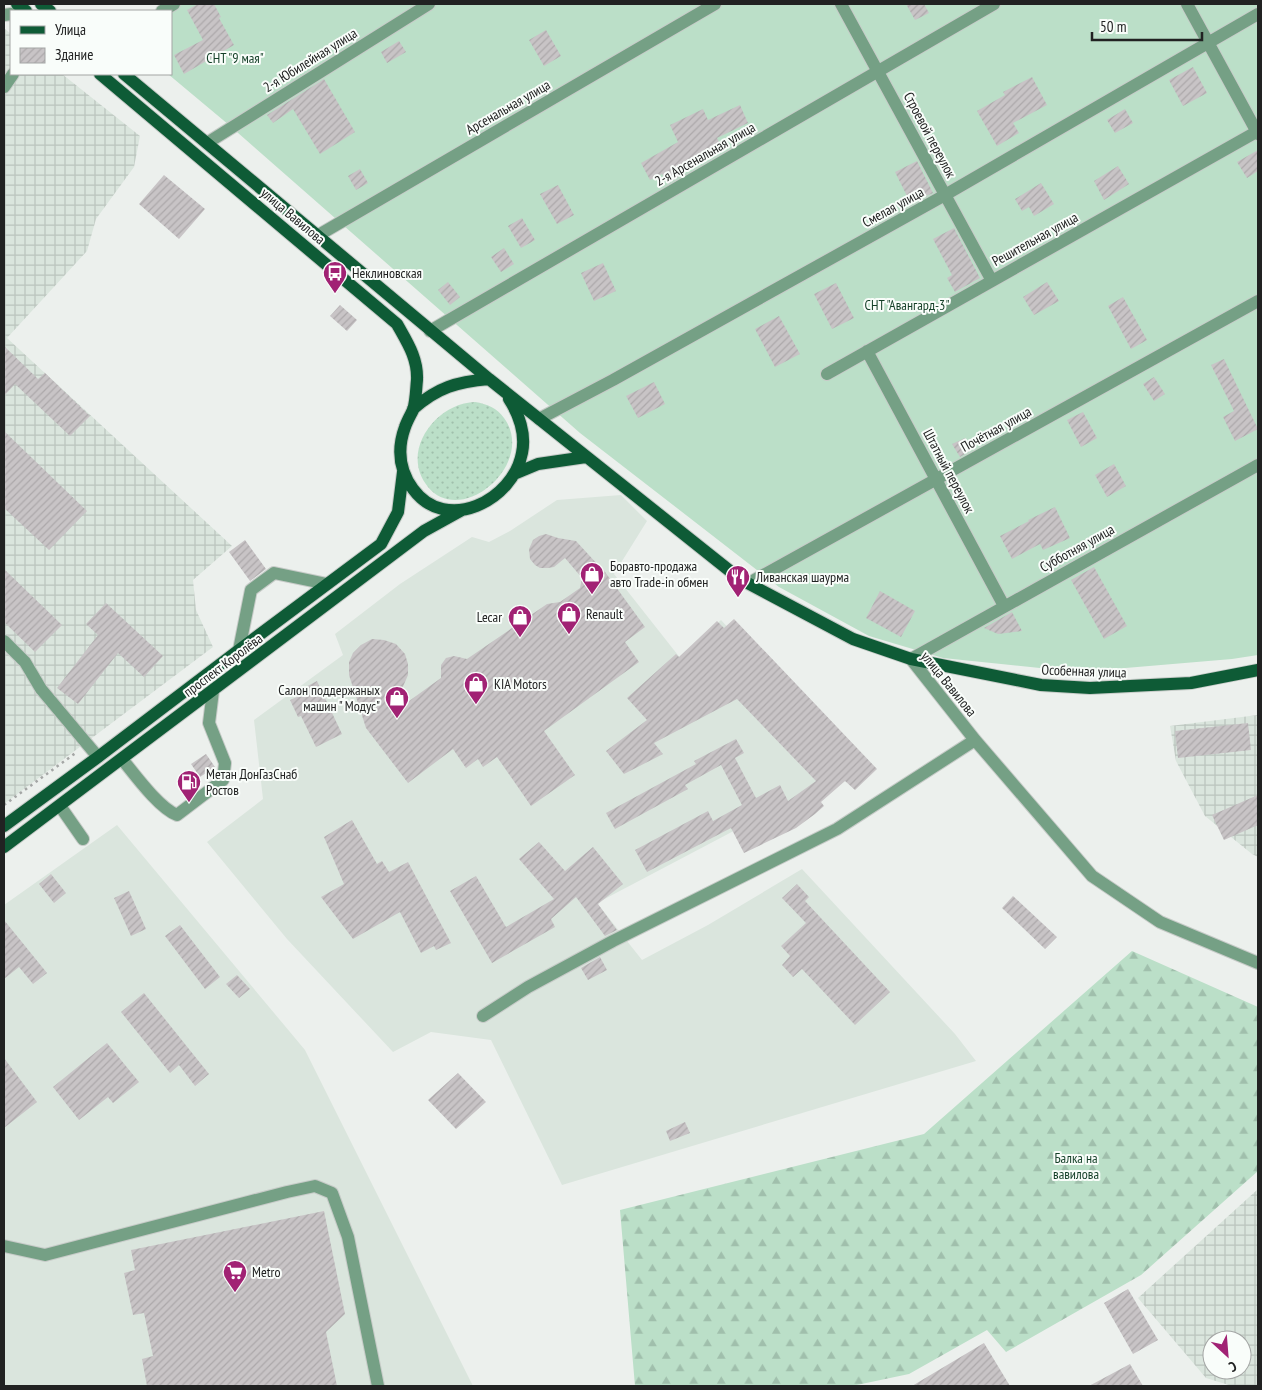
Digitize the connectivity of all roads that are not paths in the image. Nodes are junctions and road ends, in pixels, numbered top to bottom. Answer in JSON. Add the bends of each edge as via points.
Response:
{"nodes":[{"id":1,"x":429,"y":4,"type":"edge"},
{"id":2,"x":715,"y":4,"type":"edge"},
{"id":3,"x":842,"y":4,"type":"edge"},
{"id":4,"x":994,"y":4,"type":"edge"},
{"id":5,"x":1186,"y":4,"type":"edge"},
{"id":6,"x":1258,"y":14,"type":"edge"},
{"id":7,"x":1208,"y":43,"type":"junction"},
{"id":8,"x":878,"y":71,"type":"junction"},
{"id":9,"x":12,"y":75,"type":"edge"},
{"id":10,"x":101,"y":75,"type":"edge"},
{"id":11,"x":125,"y":75,"type":"edge"},
{"id":12,"x":4,"y":87,"type":"edge"},
{"id":13,"x":1258,"y":132,"type":"edge"},
{"id":14,"x":207,"y":142,"type":"junction"},
{"id":15,"x":945,"y":195,"type":"junction"},
{"id":16,"x":317,"y":236,"type":"junction"},
{"id":17,"x":992,"y":281,"type":"junction"},
{"id":18,"x":1258,"y":301,"type":"edge"},
{"id":19,"x":430,"y":331,"type":"junction"},
{"id":20,"x":867,"y":351,"type":"junction"},
{"id":21,"x":827,"y":374,"type":"dead end"},
{"id":22,"x":489,"y":379,"type":"junction"},
{"id":23,"x":505,"y":392,"type":"junction"},
{"id":24,"x":413,"y":409,"type":"junction"},
{"id":25,"x":539,"y":419,"type":"junction"},
{"id":26,"x":586,"y":457,"type":"junction"},
{"id":27,"x":1258,"y":465,"type":"edge"},
{"id":28,"x":403,"y":472,"type":"junction"},
{"id":29,"x":514,"y":474,"type":"junction"},
{"id":30,"x":936,"y":480,"type":"junction"},
{"id":31,"x":462,"y":510,"type":"junction"},
{"id":32,"x":327,"y":584,"type":"junction"},
{"id":33,"x":749,"y":584,"type":"junction"},
{"id":34,"x":1004,"y":606,"type":"junction"},
{"id":35,"x":4,"y":641,"type":"edge"},
{"id":36,"x":239,"y":650,"type":"junction"},
{"id":37,"x":911,"y":659,"type":"junction"},
{"id":38,"x":1258,"y":670,"type":"edge"},
{"id":39,"x":213,"y":691,"type":"junction"},
{"id":40,"x":975,"y":740,"type":"junction"},
{"id":41,"x":98,"y":757,"type":"junction"},
{"id":42,"x":122,"y":759,"type":"junction"},
{"id":43,"x":60,"y":806,"type":"junction"},
{"id":44,"x":4,"y":826,"type":"edge"},
{"id":45,"x":83,"y":839,"type":"dead end"},
{"id":46,"x":4,"y":846,"type":"edge"},
{"id":47,"x":1258,"y":963,"type":"edge"},
{"id":48,"x":483,"y":1016,"type":"dead end"},
{"id":49,"x":4,"y":1246,"type":"edge"},
{"id":50,"x":378,"y":1386,"type":"edge"}],
"edges":[{"from":1,"to":14,"type":"street","name":"2-я Юбилейная улица"},
{"from":2,"to":16,"type":"street","name":"Арсенальная улица"},
{"from":3,"to":8,"type":"street","name":"Строевой переулок"},
{"from":4,"to":8,"type":"street","name":"2-я Арсенальная улица"},
{"from":5,"to":7,"type":"street"},
{"from":6,"to":7,"type":"street","name":"Смелая улица"},
{"from":7,"to":13,"type":"street"},
{"from":7,"to":15,"type":"street","name":"Смелая улица"},
{"from":8,"to":15,"type":"street","name":"Строевой переулок"},
{"from":8,"to":19,"type":"street","name":"2-я Арсенальная улица"},
{"from":9,"to":12,"type":"street"},
{"from":10,"to":24,"type":"main road","name":"улица Вавилова","via":[[397,324],[413,352],[417,378]]},
{"from":11,"to":14,"type":"main road","name":"улица Вавилова"},
{"from":13,"to":17,"type":"street","name":"Решительная улица"},
{"from":14,"to":16,"type":"main road","name":"улица Вавилова"},
{"from":15,"to":17,"type":"street","name":"Строевой переулок"},
{"from":15,"to":25,"type":"street","name":"Смелая улица"},
{"from":16,"to":19,"type":"main road","name":"улица Вавилова"},
{"from":17,"to":20,"type":"street","name":"Решительная улица"},
{"from":18,"to":30,"type":"street","name":"Почётная улица"},
{"from":19,"to":22,"type":"main road","name":"улица Вавилова"},
{"from":20,"to":21,"type":"street","name":"Решительная улица"},
{"from":20,"to":30,"type":"street","name":"Штатный переулок"},
{"from":22,"to":23,"type":"main road","name":"улица Вавилова"},
{"from":22,"to":24,"type":"main road","name":"улица Вавилова","via":[[464,381],[442,388]]},
{"from":23,"to":25,"type":"main road","name":"улица Вавилова"},
{"from":23,"to":29,"type":"main road","name":"улица Вавилова","via":[[520,419],[523,435],[522,453]]},
{"from":24,"to":28,"type":"main road","name":"улица Вавилова","via":[[404,428],[399,452]]},
{"from":25,"to":26,"type":"main road","name":"улица Вавилова"},
{"from":26,"to":29,"type":"main road","name":"улица Вавилова","via":[[538,464]]},
{"from":26,"to":33,"type":"main road","name":"улица Вавилова"},
{"from":27,"to":34,"type":"street","name":"Субботняя улица"},
{"from":28,"to":31,"type":"main road","name":"улица Вавилова","via":[[424,501],[438,508]]},
{"from":28,"to":32,"type":"main road","name":"проспект Королёва","via":[[398,512],[381,544]]},
{"from":29,"to":31,"type":"main road","name":"улица Вавилова","via":[[500,491],[481,505]]},
{"from":30,"to":33,"type":"street","name":"Почётная улица"},
{"from":30,"to":34,"type":"street","name":"Штатный переулок"},
{"from":31,"to":39,"type":"main road","name":"проспект Королёва","via":[[424,531]]},
{"from":32,"to":36,"type":"main road","name":"проспект Королёва"},
{"from":32,"to":36,"type":"street","via":[[274,573],[251,590]]},
{"from":33,"to":37,"type":"main road","name":"улица Вавилова","via":[[853,639]]},
{"from":34,"to":37,"type":"street","name":"Субботняя улица"},
{"from":35,"to":41,"type":"street","via":[[25,662],[41,689]]},
{"from":36,"to":41,"type":"main road","name":"проспект Королёва"},
{"from":37,"to":38,"type":"main road","name":"Особенная улица","via":[[1042,686],[1090,688],[1191,683]]},
{"from":37,"to":40,"type":"street","name":"улица Вавилова"},
{"from":39,"to":42,"type":"main road","name":"проспект Королёва"},
{"from":39,"to":42,"type":"street","via":[[209,723],[226,763],[223,780],[177,815],[160,804]]},
{"from":40,"to":47,"type":"street","name":"улица Вавилова","via":[[1092,876],[1160,922]]},
{"from":40,"to":48,"type":"street","via":[[837,829],[613,940]]},
{"from":41,"to":44,"type":"main road","name":"проспект Королёва"},
{"from":42,"to":43,"type":"main road","name":"проспект Королёва"},
{"from":43,"to":45,"type":"street"},
{"from":43,"to":46,"type":"main road","name":"проспект Королёва"},
{"from":49,"to":50,"type":"street","via":[[45,1255],[287,1192],[315,1186],[332,1192],[348,1237]]}]}
